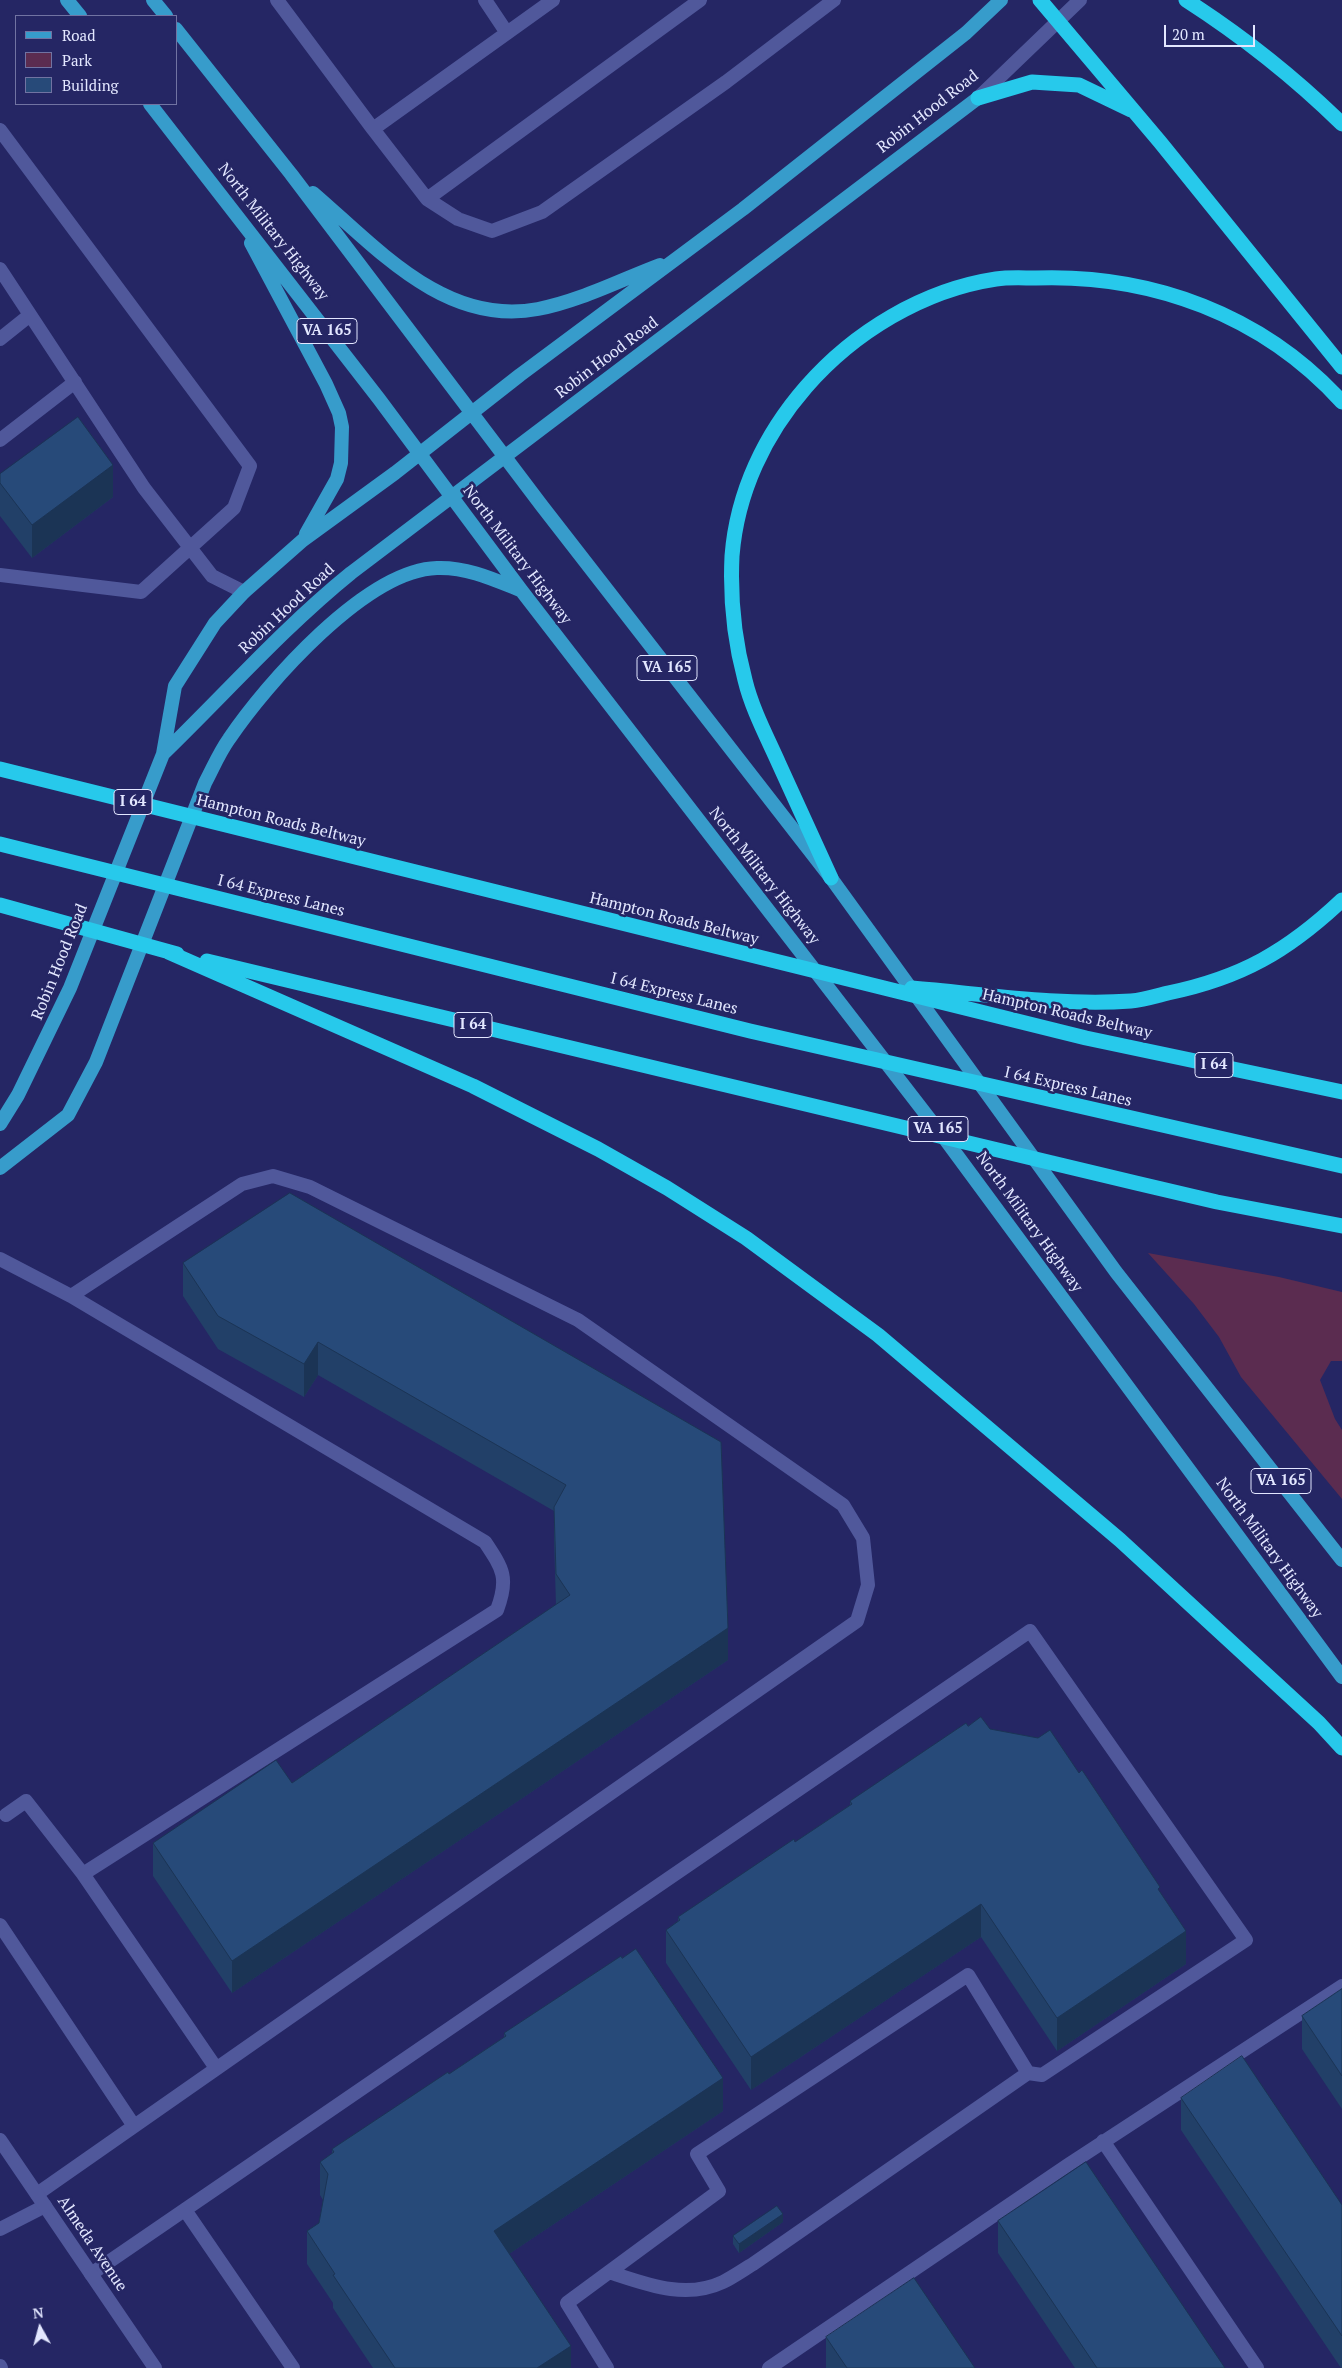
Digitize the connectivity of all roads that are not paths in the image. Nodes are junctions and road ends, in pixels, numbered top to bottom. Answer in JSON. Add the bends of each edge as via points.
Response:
{"nodes":[{"id":1,"x":67,"y":0,"type":"edge"},
{"id":2,"x":153,"y":0,"type":"edge"},
{"id":3,"x":277,"y":0,"type":"edge"},
{"id":4,"x":485,"y":0,"type":"edge"},
{"id":5,"x":553,"y":0,"type":"edge"},
{"id":6,"x":700,"y":0,"type":"edge"},
{"id":7,"x":834,"y":0,"type":"edge"},
{"id":8,"x":1000,"y":0,"type":"edge"},
{"id":9,"x":1040,"y":0,"type":"edge"},
{"id":10,"x":1080,"y":0,"type":"edge"},
{"id":11,"x":1186,"y":0,"type":"edge"},
{"id":12,"x":1206,"y":0,"type":"edge"},
{"id":13,"x":79,"y":15,"type":"edge"},
{"id":14,"x":165,"y":15,"type":"edge"},
{"id":15,"x":1214,"y":18,"type":"junction"},
{"id":16,"x":1058,"y":22,"type":"junction"},
{"id":17,"x":178,"y":31,"type":"edge"},
{"id":18,"x":507,"y":33,"type":"junction"},
{"id":19,"x":978,"y":98,"type":"junction"},
{"id":20,"x":151,"y":105,"type":"edge"},
{"id":21,"x":1135,"y":112,"type":"junction"},
{"id":22,"x":1342,"y":124,"type":"edge"},
{"id":23,"x":373,"y":129,"type":"junction"},
{"id":24,"x":0,"y":130,"type":"edge"},
{"id":25,"x":291,"y":174,"type":"junction"},
{"id":26,"x":426,"y":199,"type":"junction"},
{"id":27,"x":234,"y":209,"type":"junction"},
{"id":28,"x":677,"y":258,"type":"junction"},
{"id":29,"x":0,"y":270,"type":"edge"},
{"id":30,"x":30,"y":315,"type":"junction"},
{"id":31,"x":0,"y":339,"type":"edge"},
{"id":32,"x":1342,"y":367,"type":"edge"},
{"id":33,"x":74,"y":382,"type":"junction"},
{"id":34,"x":1342,"y":402,"type":"edge"},
{"id":35,"x":472,"y":412,"type":"junction"},
{"id":36,"x":0,"y":440,"type":"edge"},
{"id":37,"x":420,"y":454,"type":"junction"},
{"id":38,"x":505,"y":456,"type":"junction"},
{"id":39,"x":452,"y":497,"type":"junction"},
{"id":40,"x":303,"y":540,"type":"junction"},
{"id":41,"x":192,"y":548,"type":"junction"},
{"id":42,"x":0,"y":575,"type":"edge"},
{"id":43,"x":521,"y":590,"type":"junction"},
{"id":44,"x":244,"y":592,"type":"junction"},
{"id":45,"x":163,"y":754,"type":"junction"},
{"id":46,"x":0,"y":769,"type":"edge"},
{"id":47,"x":0,"y":844,"type":"edge"},
{"id":48,"x":831,"y":878,"type":"junction"},
{"id":49,"x":1342,"y":900,"type":"edge"},
{"id":50,"x":1,"y":906,"type":"edge"},
{"id":51,"x":168,"y":952,"type":"junction"},
{"id":52,"x":864,"y":984,"type":"junction"},
{"id":53,"x":1342,"y":1092,"type":"edge"},
{"id":54,"x":0,"y":1124,"type":"edge"},
{"id":55,"x":1342,"y":1166,"type":"edge"},
{"id":56,"x":0,"y":1168,"type":"edge"},
{"id":57,"x":1342,"y":1226,"type":"edge"},
{"id":58,"x":0,"y":1259,"type":"edge"},
{"id":59,"x":71,"y":1296,"type":"junction"},
{"id":60,"x":1342,"y":1560,"type":"edge"},
{"id":61,"x":1342,"y":1677,"type":"edge"},
{"id":62,"x":1342,"y":1748,"type":"edge"},
{"id":63,"x":2,"y":1815,"type":"edge"},
{"id":64,"x":84,"y":1874,"type":"junction"},
{"id":65,"x":0,"y":1925,"type":"edge"},
{"id":66,"x":1342,"y":1986,"type":"edge"},
{"id":67,"x":216,"y":2068,"type":"junction"},
{"id":68,"x":1028,"y":2073,"type":"junction"},
{"id":69,"x":134,"y":2126,"type":"junction"},
{"id":70,"x":0,"y":2140,"type":"edge"},
{"id":71,"x":1103,"y":2142,"type":"junction"},
{"id":72,"x":37,"y":2194,"type":"junction"},
{"id":73,"x":45,"y":2206,"type":"junction"},
{"id":74,"x":185,"y":2210,"type":"junction"},
{"id":75,"x":0,"y":2229,"type":"edge"},
{"id":76,"x":609,"y":2272,"type":"junction"},
{"id":77,"x":91,"y":2274,"type":"junction"},
{"id":78,"x":155,"y":2368,"type":"edge"},
{"id":79,"x":293,"y":2368,"type":"edge"},
{"id":80,"x":607,"y":2368,"type":"edge"},
{"id":81,"x":769,"y":2368,"type":"edge"},
{"id":82,"x":1257,"y":2368,"type":"edge"}],
"edges":[{"from":1,"to":13,"type":"main road"},
{"from":2,"to":14,"type":"main road"},
{"from":3,"to":23,"type":"street"},
{"from":4,"to":18,"type":"street"},
{"from":5,"to":18,"type":"street"},
{"from":6,"to":26,"type":"street"},
{"from":7,"to":26,"type":"street","via":[[726,82],[542,212],[492,231],[458,219]]},
{"from":8,"to":28,"type":"main road","name":"Robin Hood Road","via":[[958,39]]},
{"from":9,"to":16,"type":"highway"},
{"from":10,"to":16,"type":"street","name":"Robin Hood Road"},
{"from":11,"to":15,"type":"highway"},
{"from":12,"to":15,"type":"highway"},
{"from":15,"to":22,"type":"highway","via":[[1282,69]]},
{"from":16,"to":19,"type":"street","name":"Robin Hood Road"},
{"from":16,"to":21,"type":"highway"},
{"from":17,"to":25,"type":"main road","number":"VA 165"},
{"from":18,"to":23,"type":"street"},
{"from":19,"to":21,"type":"highway","via":[[1032,82],[1079,85]]},
{"from":19,"to":38,"type":"main road","name":"Robin Hood Road"},
{"from":20,"to":27,"type":"main road","name":"North Military Highway","number":"VA 165"},
{"from":21,"to":32,"type":"highway"},
{"from":23,"to":26,"type":"street"},
{"from":24,"to":41,"type":"street","via":[[250,466],[234,508]]},
{"from":25,"to":28,"type":"main road","via":[[414,280],[461,303],[496,311],[537,309],[583,295]]},
{"from":25,"to":35,"type":"main road","number":"VA 165"},
{"from":27,"to":37,"type":"main road","name":"North Military Highway","number":"VA 165"},
{"from":27,"to":40,"type":"main road","via":[[326,384],[342,427],[337,479]]},
{"from":28,"to":35,"type":"main road","name":"Robin Hood Road"},
{"from":29,"to":30,"type":"street"},
{"from":30,"to":31,"type":"street"},
{"from":30,"to":33,"type":"street"},
{"from":33,"to":36,"type":"street"},
{"from":33,"to":41,"type":"street","via":[[144,488]]},
{"from":34,"to":48,"type":"highway","via":[[1299,361],[1255,331],[1224,315],[1158,289],[1103,280],[1060,277],[996,279],[949,291],[904,309],[863,334],[826,365],[791,404],[754,464],[739,516],[731,598],[745,682],[760,723]]},
{"from":35,"to":37,"type":"main road","name":"Robin Hood Road"},
{"from":35,"to":38,"type":"main road","number":"VA 165"},
{"from":37,"to":39,"type":"main road","name":"North Military Highway","number":"VA 165"},
{"from":37,"to":40,"type":"main road","name":"Robin Hood Road"},
{"from":38,"to":39,"type":"main road","name":"Robin Hood Road"},
{"from":38,"to":48,"type":"main road","number":"VA 165"},
{"from":39,"to":43,"type":"main road","name":"North Military Highway","number":"VA 165"},
{"from":39,"to":45,"type":"main road","name":"Robin Hood Road","via":[[320,598]]},
{"from":40,"to":44,"type":"main road","name":"Robin Hood Road"},
{"from":41,"to":42,"type":"street","via":[[142,592]]},
{"from":41,"to":44,"type":"street","via":[[212,576]]},
{"from":43,"to":56,"type":"main road","via":[[463,570],[436,568],[396,578],[340,617],[256,702],[228,741],[205,783],[96,1062],[68,1115]]},
{"from":43,"to":61,"type":"main road","name":"North Military Highway","number":"VA 165","via":[[945,1139]]},
{"from":44,"to":45,"type":"main road","name":"Robin Hood Road","via":[[216,623],[175,686]]},
{"from":45,"to":54,"type":"main road","name":"Robin Hood Road","via":[[70,988],[27,1078]]},
{"from":46,"to":52,"type":"highway","name":"Hampton Roads Beltway","number":"I 64"},
{"from":47,"to":55,"type":"highway","name":"I 64 Express Lanes","via":[[750,1031]]},
{"from":48,"to":60,"type":"main road","number":"VA 165","via":[[1116,1272]]},
{"from":49,"to":52,"type":"highway","via":[[1300,936],[1251,967],[1206,985],[1132,1001],[1063,1001]]},
{"from":50,"to":51,"type":"highway","number":"I 64"},
{"from":51,"to":57,"type":"highway","number":"I 64","via":[[1136,1183]]},
{"from":51,"to":62,"type":"highway","via":[[481,1091],[598,1149],[746,1238],[878,1335],[1120,1540]]},
{"from":52,"to":53,"type":"highway","name":"Hampton Roads Beltway","number":"I 64","via":[[1086,1038]]},
{"from":58,"to":59,"type":"street"},
{"from":59,"to":64,"type":"street","via":[[485,1542],[501,1566],[504,1592],[497,1610]]},
{"from":59,"to":67,"type":"street","via":[[242,1184],[273,1176],[310,1187],[578,1320],[843,1505],[863,1538],[868,1585],[857,1621]]},
{"from":63,"to":64,"type":"street","via":[[26,1801]]},
{"from":64,"to":67,"type":"street"},
{"from":65,"to":69,"type":"street"},
{"from":66,"to":71,"type":"street"},
{"from":67,"to":69,"type":"street"},
{"from":68,"to":74,"type":"street","via":[[1042,2075],[1246,1940],[1030,1632]]},
{"from":68,"to":76,"type":"street","via":[[754,2264],[722,2282],[691,2291],[653,2287]]},
{"from":68,"to":76,"type":"street","via":[[968,1975],[697,2154],[719,2191]]},
{"from":69,"to":72,"type":"street"},
{"from":70,"to":72,"type":"street","name":"Almeda Avenue"},
{"from":71,"to":81,"type":"street"},
{"from":71,"to":82,"type":"street"},
{"from":72,"to":73,"type":"street","name":"Almeda Avenue"},
{"from":73,"to":75,"type":"street"},
{"from":73,"to":77,"type":"street","name":"Almeda Avenue"},
{"from":74,"to":77,"type":"street"},
{"from":74,"to":79,"type":"street"},
{"from":76,"to":80,"type":"street","via":[[567,2303]]},
{"from":77,"to":78,"type":"street","name":"Almeda Avenue"}]}
